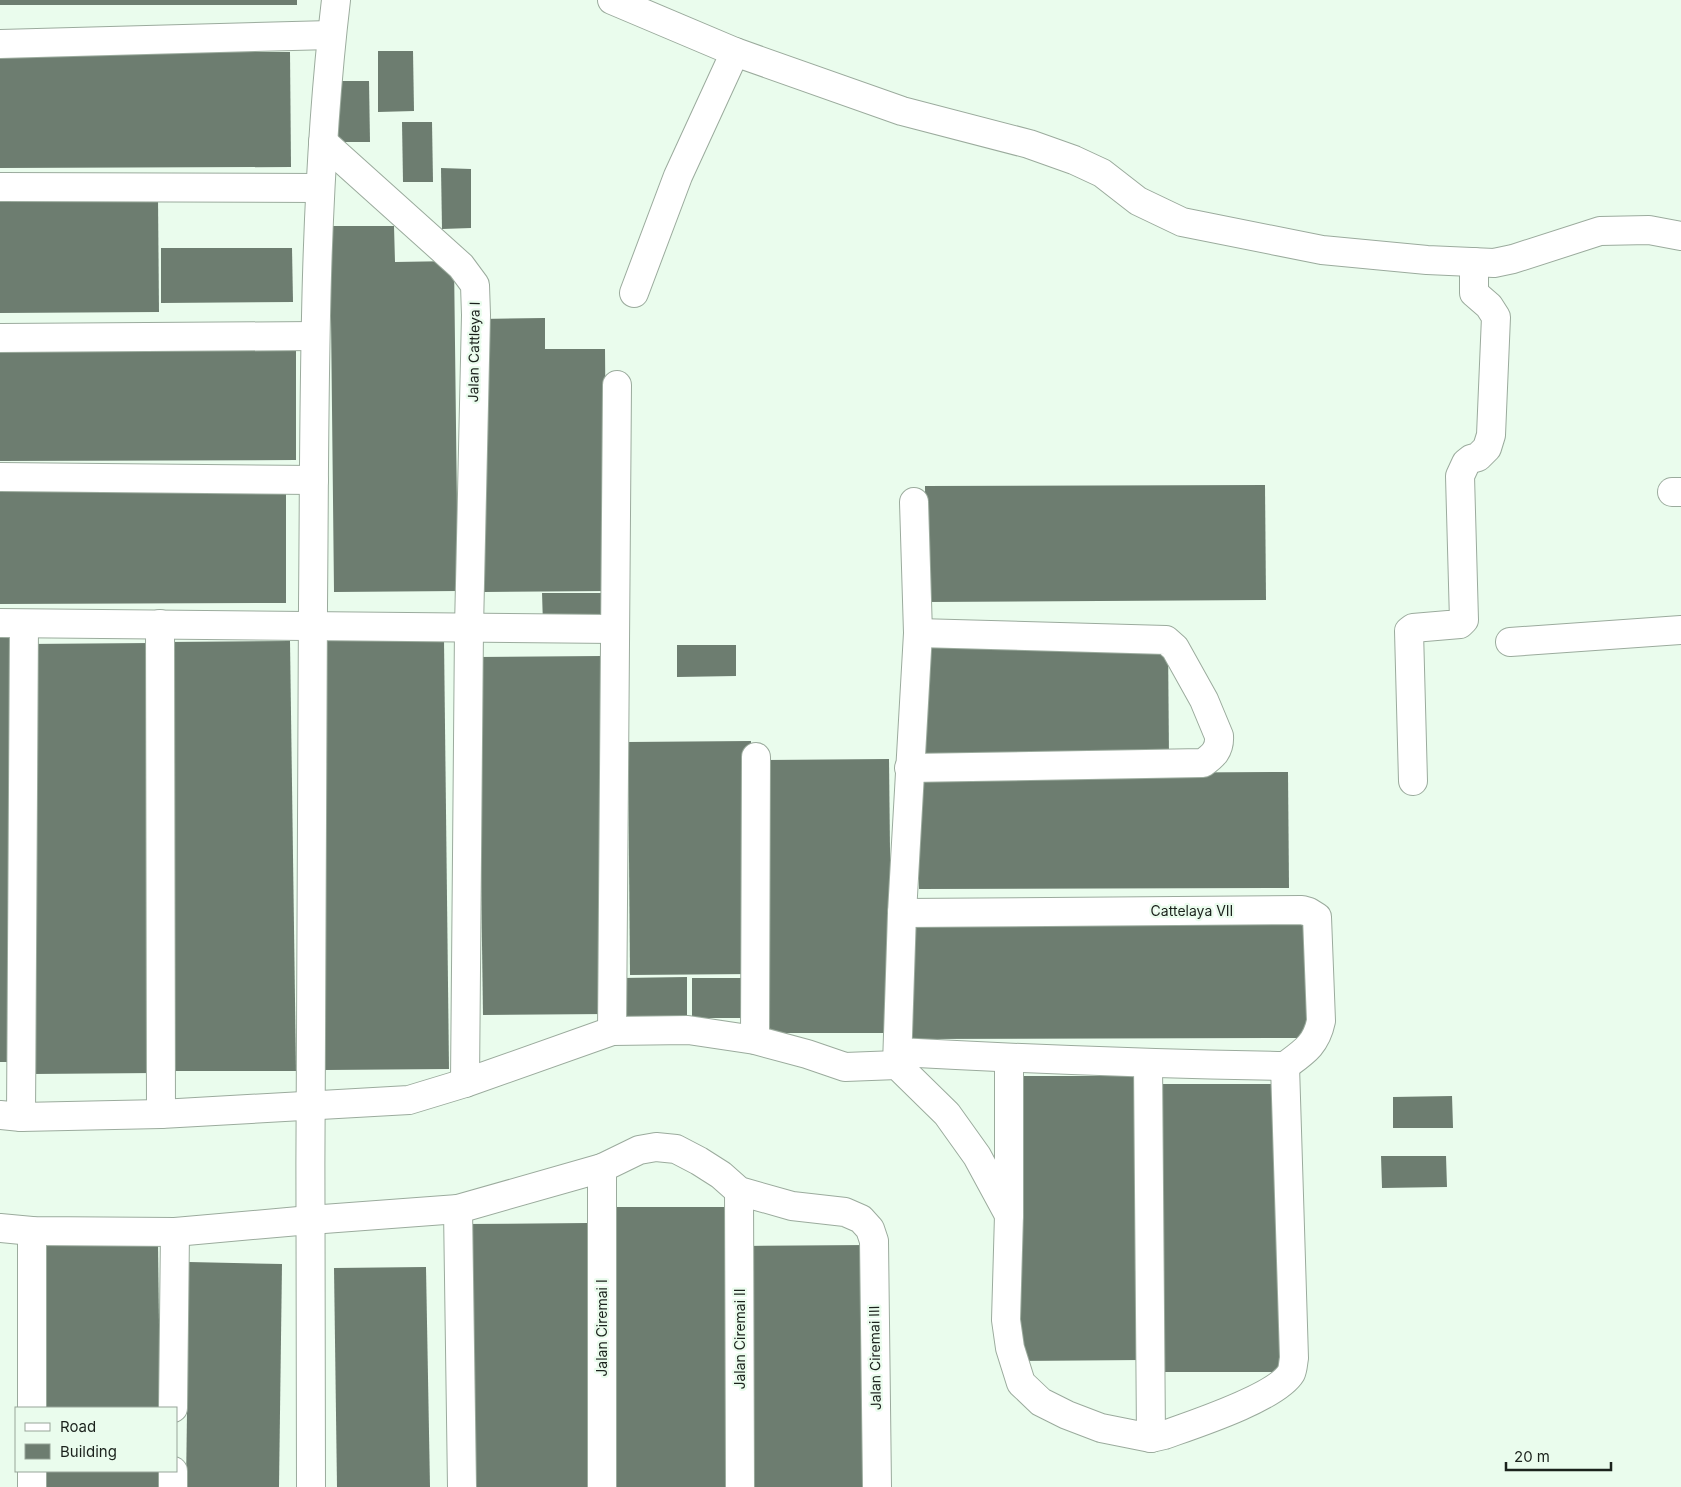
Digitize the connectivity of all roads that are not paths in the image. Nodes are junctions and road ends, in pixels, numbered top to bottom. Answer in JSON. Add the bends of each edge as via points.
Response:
{"nodes":[{"id":1,"x":336,"y":0,"type":"edge"},
{"id":2,"x":612,"y":0,"type":"edge"},
{"id":3,"x":332,"y":35,"type":"junction"},
{"id":4,"x":0,"y":44,"type":"edge"},
{"id":5,"x":735,"y":52,"type":"junction"},
{"id":6,"x":323,"y":142,"type":"junction"},
{"id":7,"x":0,"y":187,"type":"edge"},
{"id":8,"x":320,"y":188,"type":"junction"},
{"id":9,"x":1681,"y":236,"type":"edge"},
{"id":10,"x":1474,"y":262,"type":"junction"},
{"id":11,"x":634,"y":293,"type":"dead end"},
{"id":12,"x":316,"y":336,"type":"junction"},
{"id":13,"x":0,"y":338,"type":"edge"},
{"id":14,"x":617,"y":385,"type":"dead end"},
{"id":15,"x":0,"y":476,"type":"edge"},
{"id":16,"x":314,"y":480,"type":"junction"},
{"id":17,"x":914,"y":502,"type":"dead end"},
{"id":18,"x":12,"y":623,"type":"edge"},
{"id":19,"x":160,"y":624,"type":"junction"},
{"id":20,"x":312,"y":625,"type":"junction"},
{"id":21,"x":469,"y":628,"type":"junction"},
{"id":22,"x":615,"y":629,"type":"junction"},
{"id":23,"x":1681,"y":630,"type":"edge"},
{"id":24,"x":918,"y":633,"type":"junction"},
{"id":25,"x":1510,"y":642,"type":"dead end"},
{"id":26,"x":756,"y":757,"type":"dead end"},
{"id":27,"x":909,"y":768,"type":"junction"},
{"id":28,"x":1413,"y":781,"type":"dead end"},
{"id":29,"x":902,"y":913,"type":"junction"},
{"id":30,"x":612,"y":1031,"type":"junction"},
{"id":31,"x":755,"y":1040,"type":"junction"},
{"id":32,"x":897,"y":1058,"type":"junction"},
{"id":33,"x":1009,"y":1058,"type":"junction"},
{"id":34,"x":1148,"y":1063,"type":"junction"},
{"id":35,"x":1285,"y":1066,"type":"junction"},
{"id":36,"x":465,"y":1083,"type":"junction"},
{"id":37,"x":161,"y":1114,"type":"junction"},
{"id":38,"x":11,"y":1116,"type":"edge"},
{"id":39,"x":309,"y":1118,"type":"junction"},
{"id":40,"x":602,"y":1168,"type":"junction"},
{"id":41,"x":739,"y":1191,"type":"junction"},
{"id":42,"x":310,"y":1209,"type":"junction"},
{"id":43,"x":458,"y":1209,"type":"junction"},
{"id":44,"x":1009,"y":1215,"type":"junction"},
{"id":45,"x":0,"y":1228,"type":"edge"},
{"id":46,"x":32,"y":1231,"type":"junction"},
{"id":47,"x":174,"y":1232,"type":"junction"},
{"id":48,"x":32,"y":1407,"type":"edge"},
{"id":49,"x":173,"y":1407,"type":"edge"},
{"id":50,"x":1151,"y":1438,"type":"junction"},
{"id":51,"x":32,"y":1472,"type":"edge"},
{"id":52,"x":173,"y":1472,"type":"edge"},
{"id":53,"x":32,"y":1487,"type":"edge"},
{"id":54,"x":172,"y":1487,"type":"edge"},
{"id":55,"x":311,"y":1487,"type":"edge"},
{"id":56,"x":462,"y":1487,"type":"edge"},
{"id":57,"x":602,"y":1487,"type":"edge"},
{"id":58,"x":740,"y":1487,"type":"edge"},
{"id":59,"x":877,"y":1487,"type":"edge"}],
"edges":[{"from":1,"to":3,"type":"street"},
{"from":2,"to":5,"type":"street"},
{"from":3,"to":4,"type":"street"},
{"from":3,"to":6,"type":"street"},
{"from":5,"to":10,"type":"street","via":[[902,111],[1029,144],[1074,160],[1102,174],[1138,201],[1182,222],[1322,250]]},
{"from":5,"to":11,"type":"street","via":[[678,176]]},
{"from":6,"to":8,"type":"street"},
{"from":6,"to":21,"type":"street","name":"Jalan Cattleya I","via":[[461,266],[474,284]]},
{"from":7,"to":8,"type":"street"},
{"from":8,"to":12,"type":"street"},
{"from":9,"to":10,"type":"street","via":[[1649,230],[1600,231],[1513,259],[1494,263]]},
{"from":10,"to":28,"type":"street","via":[[1474,293],[1490,306],[1496,317],[1492,435],[1487,448],[1466,463],[1460,476],[1464,620],[1460,624],[1409,631]]},
{"from":12,"to":13,"type":"street"},
{"from":12,"to":16,"type":"street"},
{"from":14,"to":22,"type":"street"},
{"from":15,"to":16,"type":"street"},
{"from":16,"to":20,"type":"street"},
{"from":17,"to":24,"type":"street"},
{"from":18,"to":19,"type":"street"},
{"from":18,"to":38,"type":"street"},
{"from":19,"to":20,"type":"street"},
{"from":19,"to":37,"type":"street"},
{"from":20,"to":21,"type":"street"},
{"from":20,"to":39,"type":"street"},
{"from":21,"to":22,"type":"street"},
{"from":21,"to":36,"type":"street","name":"Jalan Cattleya I"},
{"from":22,"to":30,"type":"street"},
{"from":23,"to":25,"type":"street"},
{"from":24,"to":27,"type":"street"},
{"from":24,"to":27,"type":"street","via":[[1166,640],[1175,648],[1204,700],[1220,741],[1213,756],[1203,763]]},
{"from":26,"to":31,"type":"street"},
{"from":27,"to":29,"type":"street"},
{"from":29,"to":32,"type":"street"},
{"from":29,"to":35,"type":"street","name":"Cattelaya VII","via":[[1309,912],[1317,917],[1321,1021],[1318,1035]]},
{"from":30,"to":31,"type":"street","via":[[688,1030]]},
{"from":30,"to":36,"type":"street"},
{"from":31,"to":32,"type":"street","via":[[846,1067]]},
{"from":32,"to":33,"type":"street"},
{"from":32,"to":44,"type":"street","via":[[947,1114],[977,1156]]},
{"from":33,"to":34,"type":"street"},
{"from":33,"to":44,"type":"street"},
{"from":34,"to":35,"type":"street"},
{"from":34,"to":50,"type":"street"},
{"from":35,"to":50,"type":"street","via":[[1294,1358],[1291,1372],[1282,1384],[1255,1400]]},
{"from":36,"to":39,"type":"street","via":[[409,1100]]},
{"from":37,"to":38,"type":"street"},
{"from":37,"to":39,"type":"street"},
{"from":39,"to":42,"type":"street"},
{"from":40,"to":41,"type":"street","via":[[639,1150],[656,1147],[676,1149],[721,1175]]},
{"from":40,"to":43,"type":"street"},
{"from":40,"to":57,"type":"street","name":"Jalan Ciremai I"},
{"from":41,"to":58,"type":"street","name":"Jalan Ciremai II"},
{"from":41,"to":59,"type":"street","name":"Jalan Ciremai III","via":[[792,1206],[845,1212],[861,1219],[870,1229],[874,1241]]},
{"from":42,"to":43,"type":"street"},
{"from":42,"to":47,"type":"street"},
{"from":42,"to":55,"type":"street"},
{"from":43,"to":56,"type":"street"},
{"from":44,"to":50,"type":"street","via":[[1006,1320],[1010,1348],[1022,1383],[1041,1402],[1067,1415],[1101,1428]]},
{"from":45,"to":46,"type":"street"},
{"from":46,"to":47,"type":"street"},
{"from":46,"to":48,"type":"street"},
{"from":47,"to":49,"type":"street"},
{"from":51,"to":53,"type":"street"},
{"from":52,"to":54,"type":"street"}]}
